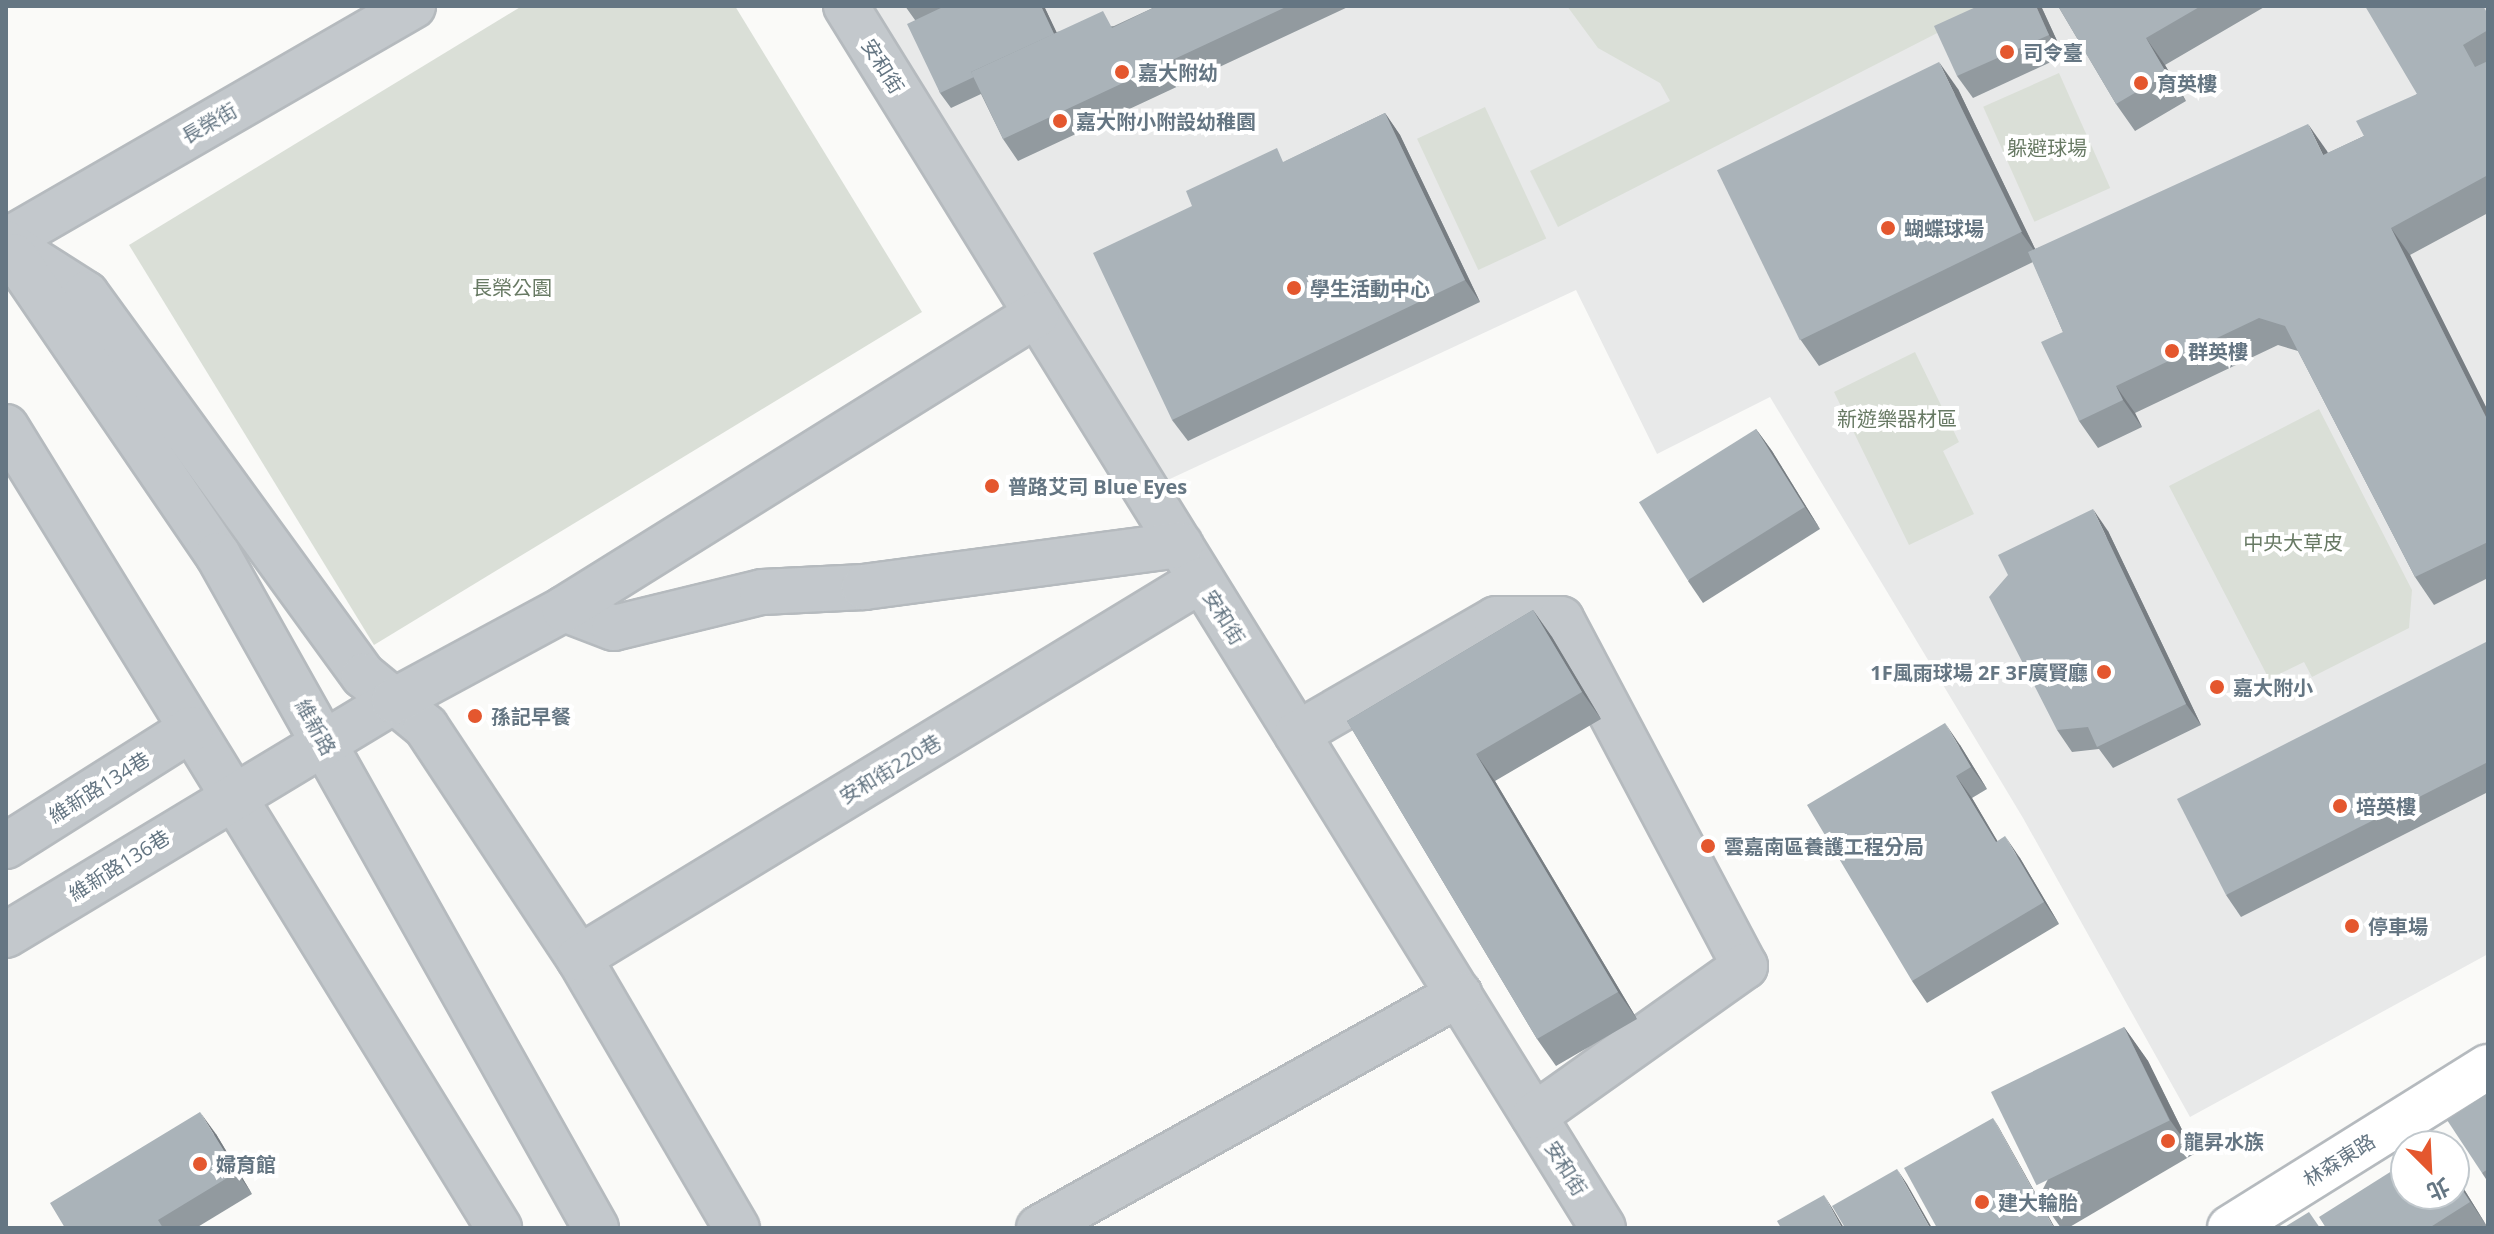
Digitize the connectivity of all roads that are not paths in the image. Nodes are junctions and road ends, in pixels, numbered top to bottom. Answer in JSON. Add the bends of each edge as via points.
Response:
{"nodes":[{"id":1,"x":413,"y":6,"type":"edge"},
{"id":2,"x":846,"y":6,"type":"edge"},
{"id":3,"x":6,"y":243,"type":"edge"},
{"id":4,"x":1037,"y":314,"type":"junction"},
{"id":5,"x":8,"y":437,"type":"edge"},
{"id":6,"x":1190,"y":562,"type":"junction"},
{"id":7,"x":564,"y":609,"type":"junction"},
{"id":8,"x":394,"y":701,"type":"junction"},
{"id":9,"x":191,"y":729,"type":"junction"},
{"id":10,"x":1297,"y":734,"type":"junction"},
{"id":11,"x":325,"y":744,"type":"junction"},
{"id":12,"x":233,"y":796,"type":"junction"},
{"id":13,"x":6,"y":846,"type":"edge"},
{"id":14,"x":6,"y":935,"type":"edge"},
{"id":15,"x":579,"y":958,"type":"junction"},
{"id":16,"x":1459,"y":994,"type":"junction"},
{"id":17,"x":2488,"y":1067,"type":"edge"},
{"id":18,"x":1534,"y":1116,"type":"junction"},
{"id":19,"x":499,"y":1228,"type":"edge"},
{"id":20,"x":596,"y":1228,"type":"edge"},
{"id":21,"x":737,"y":1228,"type":"edge"},
{"id":22,"x":1039,"y":1228,"type":"edge"},
{"id":23,"x":1603,"y":1228,"type":"edge"},
{"id":24,"x":2230,"y":1228,"type":"edge"}],
"edges":[{"from":1,"to":3,"type":"street","name":"長榮街"},
{"from":2,"to":4,"type":"street","name":"安和街"},
{"from":3,"to":8,"type":"street","via":[[86,294],[364,676]]},
{"from":3,"to":11,"type":"street","name":"維新路","via":[[218,555]]},
{"from":4,"to":6,"type":"street","name":"安和街"},
{"from":4,"to":7,"type":"street","name":"維新路136巷"},
{"from":5,"to":9,"type":"street"},
{"from":6,"to":7,"type":"street","via":[[762,592],[614,628]]},
{"from":6,"to":10,"type":"street","name":"安和街"},
{"from":6,"to":15,"type":"street","name":"安和街220巷"},
{"from":7,"to":8,"type":"street","name":"維新路136巷"},
{"from":8,"to":11,"type":"street","name":"維新路136巷"},
{"from":8,"to":15,"type":"street","via":[[426,727]]},
{"from":9,"to":12,"type":"street"},
{"from":9,"to":13,"type":"street","name":"維新路134巷"},
{"from":10,"to":16,"type":"street","name":"安和街"},
{"from":10,"to":18,"type":"street","via":[[1496,619],[1561,619],[1745,966]]},
{"from":11,"to":12,"type":"street","name":"維新路136巷"},
{"from":11,"to":20,"type":"street","name":"維新路"},
{"from":12,"to":14,"type":"street","name":"維新路136巷"},
{"from":12,"to":19,"type":"street"},
{"from":15,"to":21,"type":"street"},
{"from":16,"to":18,"type":"street","name":"安和街"},
{"from":16,"to":22,"type":"street"},
{"from":17,"to":24,"type":"main road","name":"林森東路"},
{"from":18,"to":23,"type":"street","name":"安和街"}]}
